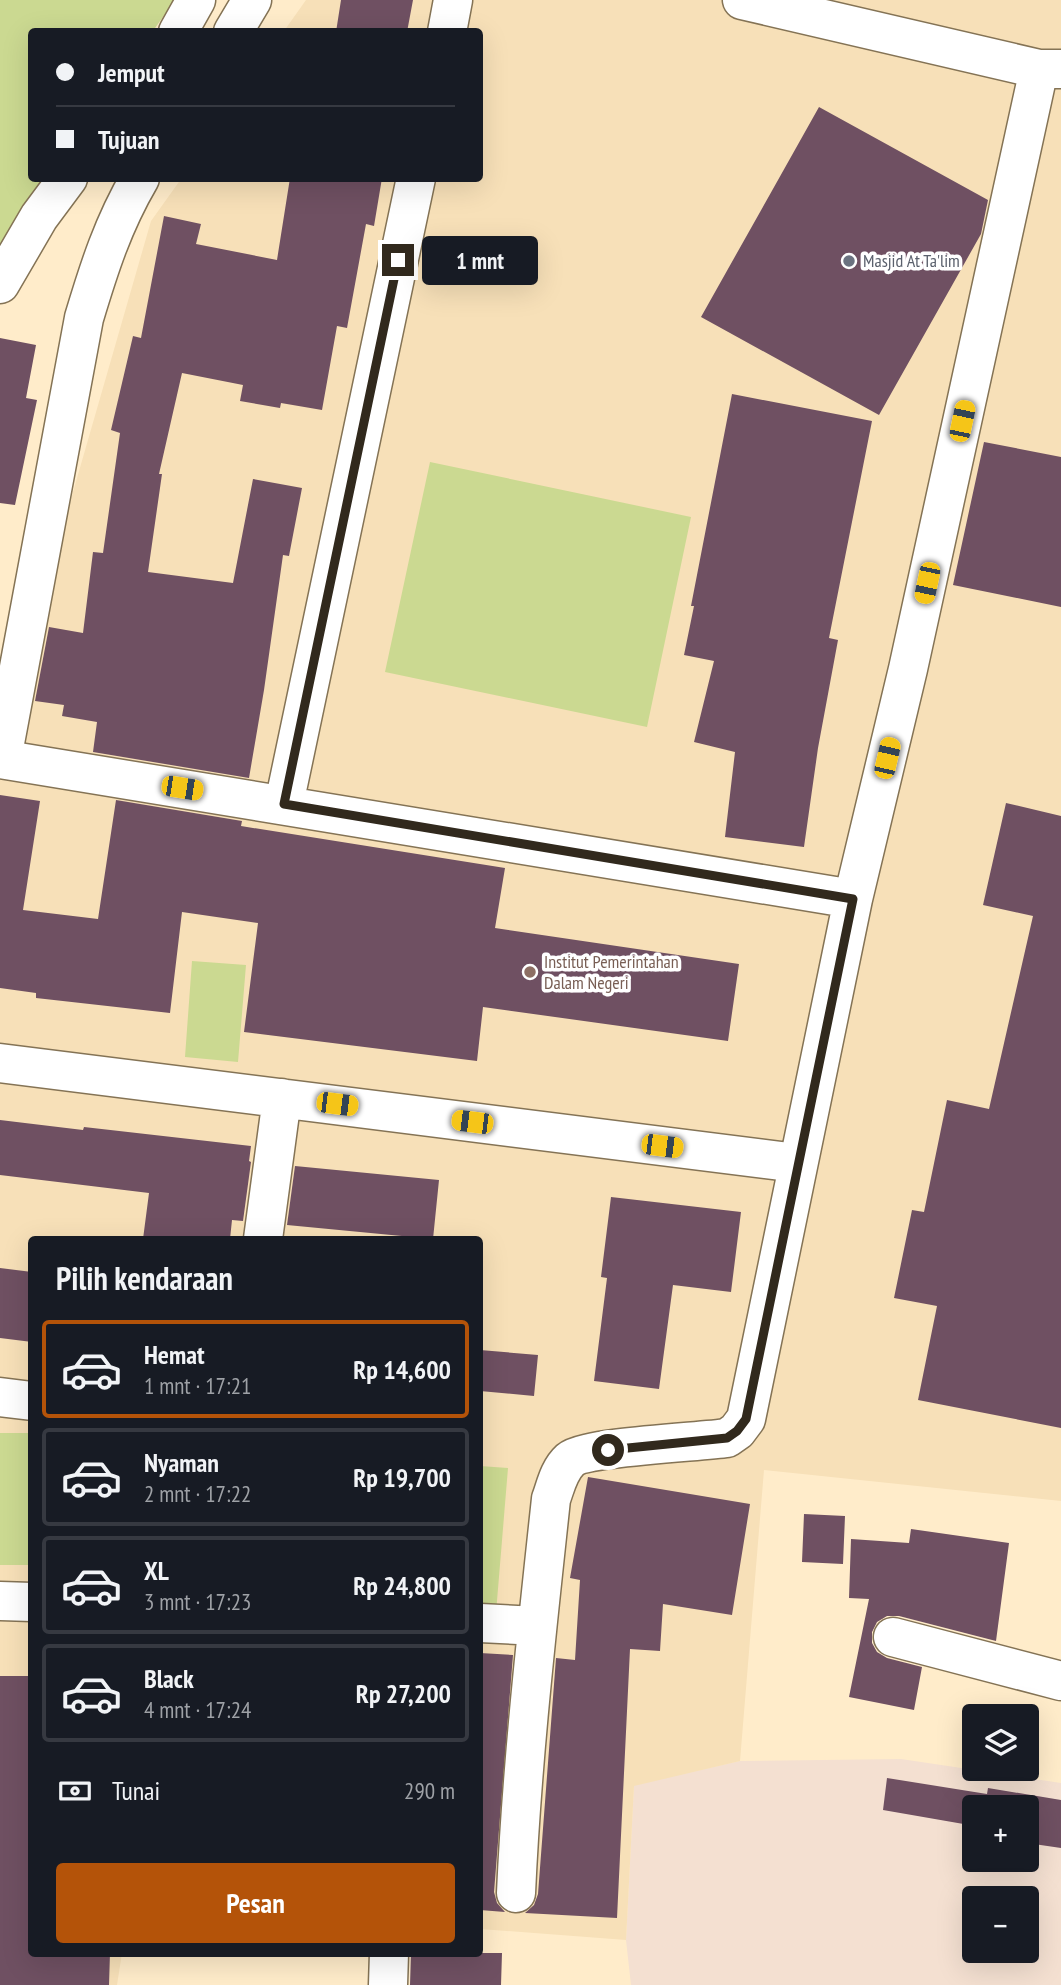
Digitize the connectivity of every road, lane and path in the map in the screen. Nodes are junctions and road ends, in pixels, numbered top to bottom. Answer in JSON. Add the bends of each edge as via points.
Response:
{"nodes":[{"id":1,"x":196,"y":0,"type":"edge"},
{"id":2,"x":252,"y":0,"type":"edge"},
{"id":3,"x":453,"y":0,"type":"edge"},
{"id":4,"x":742,"y":0,"type":"edge"},
{"id":5,"x":180,"y":28,"type":"edge"},
{"id":6,"x":235,"y":28,"type":"edge"},
{"id":7,"x":448,"y":28,"type":"edge"},
{"id":8,"x":1050,"y":69,"type":"edge"},
{"id":9,"x":65,"y":182,"type":"edge"},
{"id":10,"x":138,"y":182,"type":"edge"},
{"id":11,"x":415,"y":182,"type":"edge"},
{"id":12,"x":0,"y":284,"type":"edge"},
{"id":13,"x":1,"y":759,"type":"edge"},
{"id":14,"x":284,"y":804,"type":"junction"},
{"id":15,"x":853,"y":899,"type":"junction"},
{"id":16,"x":0,"y":1063,"type":"edge"},
{"id":17,"x":282,"y":1098,"type":"junction"},
{"id":18,"x":797,"y":1163,"type":"junction"},
{"id":19,"x":263,"y":1236,"type":"edge"},
{"id":20,"x":0,"y":1397,"type":"edge"},
{"id":21,"x":28,"y":1400,"type":"edge"},
{"id":22,"x":0,"y":1601,"type":"edge"},
{"id":23,"x":28,"y":1602,"type":"edge"},
{"id":24,"x":483,"y":1623,"type":"edge"},
{"id":25,"x":537,"y":1626,"type":"junction"},
{"id":26,"x":893,"y":1637,"type":"dead end"},
{"id":27,"x":1061,"y":1681,"type":"edge"},
{"id":28,"x":516,"y":1893,"type":"dead end"},
{"id":29,"x":388,"y":1957,"type":"edge"},
{"id":30,"x":388,"y":1985,"type":"edge"}],
"edges":[{"from":1,"to":5,"type":"street"},
{"from":2,"to":6,"type":"street"},
{"from":3,"to":7,"type":"street"},
{"from":4,"to":8,"type":"street"},
{"from":8,"to":15,"type":"street"},
{"from":9,"to":12,"type":"street","via":[[38,217]]},
{"from":10,"to":13,"type":"street","via":[[102,255],[84,318]]},
{"from":11,"to":14,"type":"street"},
{"from":13,"to":14,"type":"street"},
{"from":14,"to":15,"type":"street"},
{"from":15,"to":18,"type":"street"},
{"from":16,"to":17,"type":"street"},
{"from":17,"to":18,"type":"street"},
{"from":17,"to":19,"type":"street"},
{"from":18,"to":25,"type":"street","via":[[746,1419],[727,1438],[572,1458],[560,1473],[551,1499]]},
{"from":20,"to":21,"type":"street"},
{"from":22,"to":23,"type":"street"},
{"from":24,"to":25,"type":"street"},
{"from":25,"to":28,"type":"street"},
{"from":26,"to":27,"type":"street"},
{"from":29,"to":30,"type":"street"}]}
